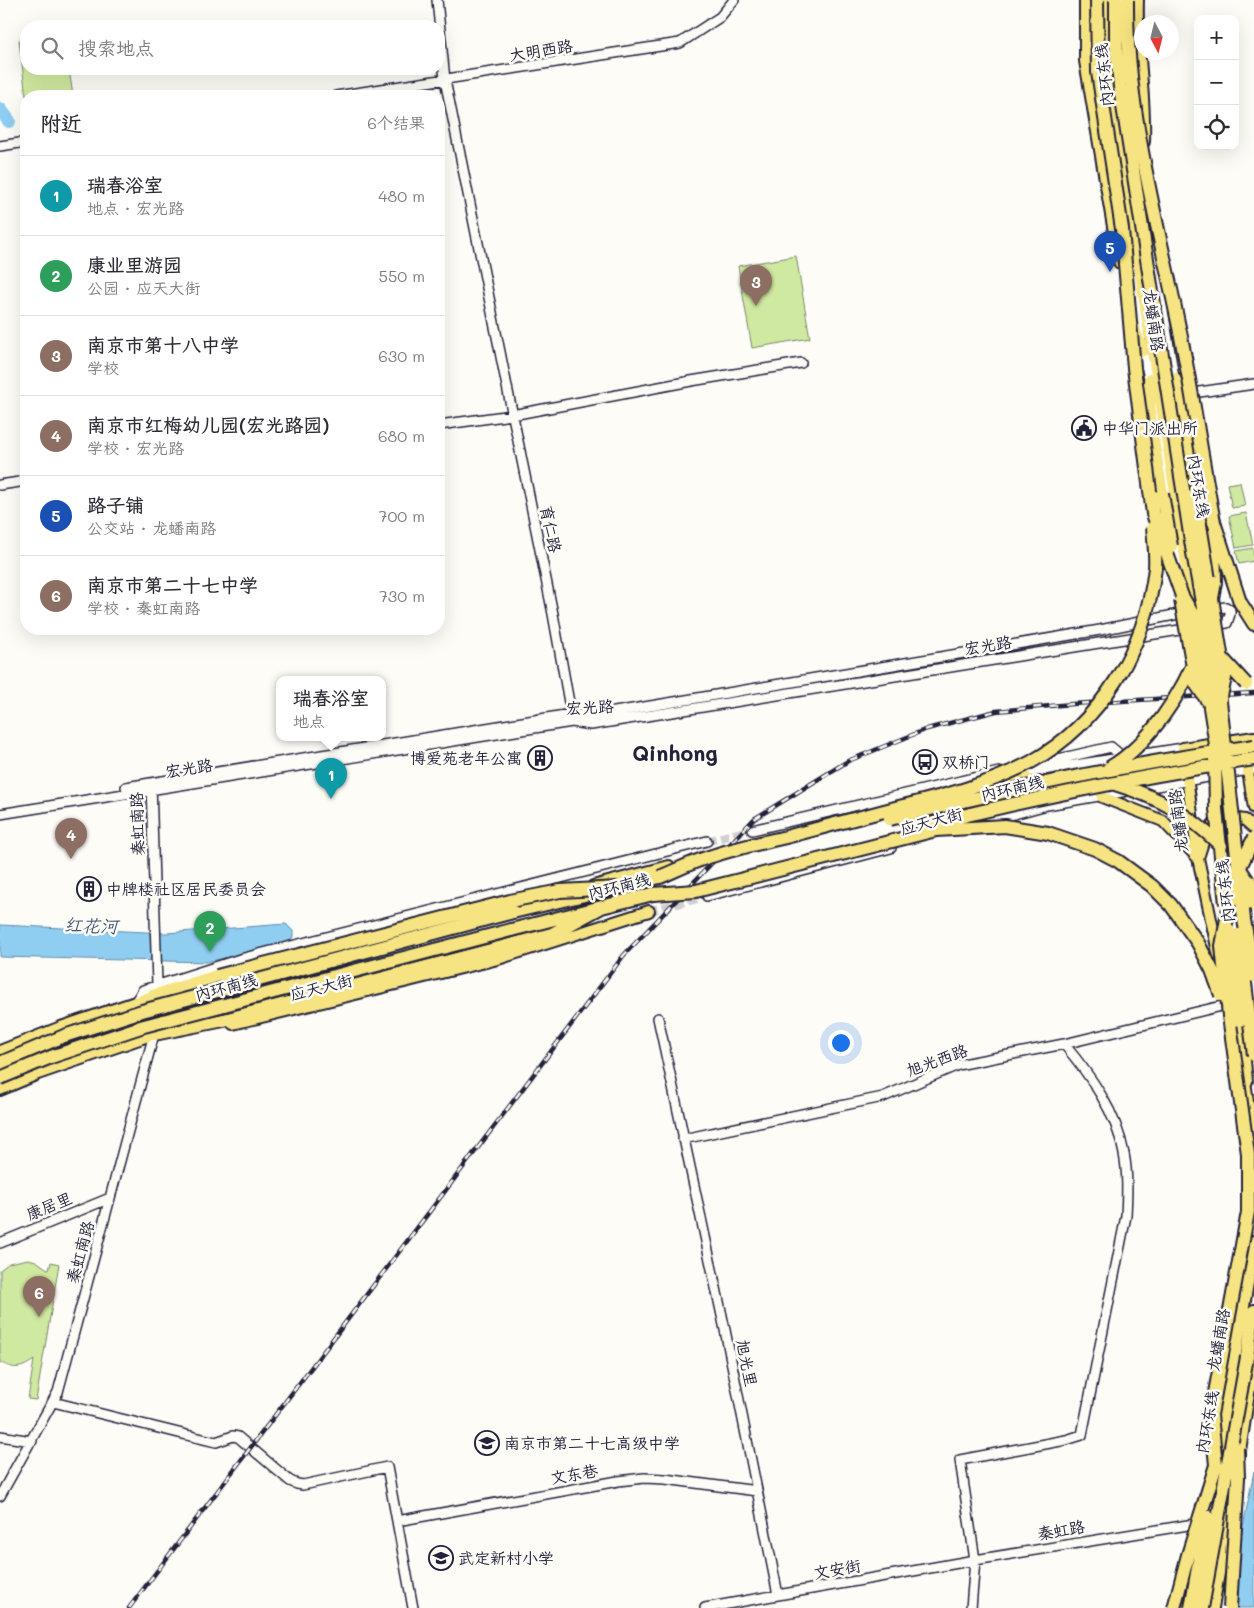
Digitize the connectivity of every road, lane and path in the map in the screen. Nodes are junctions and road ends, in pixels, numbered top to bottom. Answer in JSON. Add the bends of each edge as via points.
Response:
{"nodes":[{"id":1,"x":437,"y":0,"type":"edge"},
{"id":2,"x":734,"y":0,"type":"edge"},
{"id":3,"x":1081,"y":0,"type":"edge"},
{"id":4,"x":1086,"y":0,"type":"edge"},
{"id":5,"x":1097,"y":0,"type":"edge"},
{"id":6,"x":1102,"y":0,"type":"edge"},
{"id":7,"x":1108,"y":0,"type":"edge"},
{"id":8,"x":1116,"y":0,"type":"edge"},
{"id":9,"x":1122,"y":0,"type":"edge"},
{"id":10,"x":1127,"y":0,"type":"edge"},
{"id":11,"x":1137,"y":0,"type":"edge"},
{"id":12,"x":439,"y":20,"type":"edge"},
{"id":13,"x":1086,"y":61,"type":"junction"},
{"id":14,"x":444,"y":75,"type":"edge"},
{"id":15,"x":445,"y":80,"type":"junction"},
{"id":16,"x":377,"y":90,"type":"edge"},
{"id":17,"x":20,"y":143,"type":"edge"},
{"id":18,"x":0,"y":146,"type":"edge"},
{"id":19,"x":1142,"y":174,"type":"junction"},
{"id":20,"x":1142,"y":350,"type":"junction"},
{"id":21,"x":801,"y":363,"type":"dead end"},
{"id":22,"x":1174,"y":378,"type":"junction"},
{"id":23,"x":1150,"y":380,"type":"junction"},
{"id":24,"x":1254,"y":384,"type":"edge"},
{"id":25,"x":1180,"y":395,"type":"junction"},
{"id":26,"x":512,"y":415,"type":"junction"},
{"id":27,"x":445,"y":424,"type":"edge"},
{"id":28,"x":20,"y":482,"type":"edge"},
{"id":29,"x":0,"y":485,"type":"edge"},
{"id":30,"x":1153,"y":514,"type":"junction"},
{"id":31,"x":1214,"y":522,"type":"junction"},
{"id":32,"x":1207,"y":610,"type":"junction"},
{"id":33,"x":1189,"y":612,"type":"junction"},
{"id":34,"x":1179,"y":614,"type":"junction"},
{"id":35,"x":1254,"y":624,"type":"edge"},
{"id":36,"x":1181,"y":629,"type":"junction"},
{"id":37,"x":1254,"y":689,"type":"edge"},
{"id":38,"x":1214,"y":702,"type":"junction"},
{"id":39,"x":572,"y":718,"type":"junction"},
{"id":40,"x":1254,"y":737,"type":"edge"},
{"id":41,"x":1243,"y":738,"type":"junction"},
{"id":42,"x":1220,"y":744,"type":"junction"},
{"id":43,"x":1254,"y":746,"type":"edge"},
{"id":44,"x":1184,"y":748,"type":"junction"},
{"id":45,"x":1123,"y":757,"type":"junction"},
{"id":46,"x":1252,"y":766,"type":"edge"},
{"id":47,"x":1189,"y":780,"type":"junction"},
{"id":48,"x":151,"y":786,"type":"junction"},
{"id":49,"x":1102,"y":797,"type":"junction"},
{"id":50,"x":928,"y":800,"type":"junction"},
{"id":51,"x":1254,"y":808,"type":"edge"},
{"id":52,"x":0,"y":809,"type":"edge"},
{"id":53,"x":0,"y":814,"type":"edge"},
{"id":54,"x":1254,"y":828,"type":"edge"},
{"id":55,"x":752,"y":830,"type":"tunnel mouth"},
{"id":56,"x":936,"y":830,"type":"junction"},
{"id":57,"x":764,"y":838,"type":"dead end"},
{"id":58,"x":1254,"y":838,"type":"edge"},
{"id":59,"x":707,"y":841,"type":"tunnel mouth"},
{"id":60,"x":1198,"y":858,"type":"junction"},
{"id":61,"x":669,"y":866,"type":"dead end"},
{"id":62,"x":660,"y":877,"type":"junction"},
{"id":63,"x":618,"y":888,"type":"junction"},
{"id":64,"x":1254,"y":890,"type":"edge"},
{"id":65,"x":653,"y":894,"type":"junction"},
{"id":66,"x":708,"y":896,"type":"tunnel mouth"},
{"id":67,"x":1254,"y":904,"type":"edge"},
{"id":68,"x":600,"y":908,"type":"junction"},
{"id":69,"x":650,"y":911,"type":"tunnel mouth"},
{"id":70,"x":1254,"y":976,"type":"edge"},
{"id":71,"x":155,"y":987,"type":"junction"},
{"id":72,"x":1233,"y":1013,"type":"junction"},
{"id":73,"x":658,"y":1018,"type":"dead end"},
{"id":74,"x":154,"y":1034,"type":"junction"},
{"id":75,"x":1064,"y":1044,"type":"junction"},
{"id":76,"x":0,"y":1051,"type":"edge"},
{"id":77,"x":1254,"y":1055,"type":"edge"},
{"id":78,"x":0,"y":1063,"type":"edge"},
{"id":79,"x":0,"y":1078,"type":"edge"},
{"id":80,"x":1246,"y":1081,"type":"junction"},
{"id":81,"x":0,"y":1090,"type":"edge"},
{"id":82,"x":683,"y":1139,"type":"junction"},
{"id":83,"x":1254,"y":1155,"type":"edge"},
{"id":84,"x":1254,"y":1193,"type":"edge"},
{"id":85,"x":110,"y":1198,"type":"junction"},
{"id":86,"x":1254,"y":1242,"type":"edge"},
{"id":87,"x":0,"y":1243,"type":"edge"},
{"id":88,"x":1254,"y":1311,"type":"edge"},
{"id":89,"x":1254,"y":1336,"type":"edge"},
{"id":90,"x":1251,"y":1359,"type":"edge"},
{"id":91,"x":53,"y":1402,"type":"junction"},
{"id":92,"x":1237,"y":1419,"type":"junction"},
{"id":93,"x":0,"y":1436,"type":"edge"},
{"id":94,"x":32,"y":1441,"type":"junction"},
{"id":95,"x":1216,"y":1465,"type":"junction"},
{"id":96,"x":758,"y":1491,"type":"junction"},
{"id":97,"x":0,"y":1496,"type":"edge"},
{"id":98,"x":397,"y":1521,"type":"junction"},
{"id":99,"x":1200,"y":1523,"type":"junction"},
{"id":100,"x":1227,"y":1528,"type":"junction"},
{"id":101,"x":975,"y":1560,"type":"junction"},
{"id":102,"x":778,"y":1594,"type":"junction"},
{"id":103,"x":413,"y":1608,"type":"edge"},
{"id":104,"x":704,"y":1608,"type":"edge"},
{"id":105,"x":971,"y":1608,"type":"edge"},
{"id":106,"x":1174,"y":1608,"type":"edge"},
{"id":107,"x":1183,"y":1608,"type":"edge"},
{"id":108,"x":1191,"y":1608,"type":"edge"},
{"id":109,"x":1202,"y":1608,"type":"edge"},
{"id":110,"x":1213,"y":1608,"type":"edge"},
{"id":111,"x":1230,"y":1608,"type":"edge"}],
"edges":[{"from":1,"to":12,"type":"street","name":"育仁路"},
{"from":2,"to":15,"type":"street","name":"大明西路","via":[[720,17],[680,43]]},
{"from":3,"to":13,"type":"street"},
{"from":4,"to":13,"type":"highway"},
{"from":5,"to":30,"type":"highway","bridge":true,"via":[[1098,72],[1122,229],[1134,368]]},
{"from":6,"to":20,"type":"street","name":"龙蟠南路","via":[[1103,64],[1130,242]]},
{"from":7,"to":38,"type":"highway","name":"内环东线","bridge":true,"via":[[1109,50],[1151,343],[1205,670]]},
{"from":8,"to":38,"type":"highway","name":"内环东线","bridge":true,"via":[[1120,87]]},
{"from":9,"to":19,"type":"street","name":"龙蟠南路","via":[[1123,61]]},
{"from":10,"to":31,"type":"highway","bridge":true,"via":[[1128,61],[1133,99]]},
{"from":11,"to":19,"type":"highway","via":[[1137,46],[1144,126]]},
{"from":13,"to":20,"type":"highway","via":[[1129,314]]},
{"from":14,"to":15,"type":"street","name":"育仁路"},
{"from":15,"to":16,"type":"street","name":"大明西路"},
{"from":15,"to":26,"type":"street","name":"育仁路"},
{"from":17,"to":18,"type":"street"},
{"from":19,"to":22,"type":"street","name":"龙蟠南路"},
{"from":20,"to":23,"type":"street","name":"龙蟠南路"},
{"from":21,"to":26,"type":"street"},
{"from":22,"to":25,"type":"highway"},
{"from":22,"to":32,"type":"street","name":"龙蟠南路"},
{"from":23,"to":33,"type":"street","name":"龙蟠南路"},
{"from":23,"to":38,"type":"highway","bridge":true,"via":[[1149,416],[1196,684]]},
{"from":24,"to":25,"type":"street"},
{"from":25,"to":38,"type":"highway","bridge":true,"via":[[1225,678]]},
{"from":26,"to":27,"type":"street"},
{"from":26,"to":39,"type":"street","name":"育仁路"},
{"from":28,"to":29,"type":"street"},
{"from":30,"to":37,"type":"highway","bridge":true,"via":[[1182,596],[1197,622],[1222,658]]},
{"from":30,"to":50,"type":"highway","bridge":true,"via":[[1155,567],[1148,606],[1127,662],[1096,708],[1076,728],[1031,762],[987,782]]},
{"from":31,"to":35,"type":"highway","via":[[1240,602]]},
{"from":31,"to":56,"type":"highway","bridge":true,"via":[[1215,582],[1204,637],[1173,701],[1143,740],[1114,765],[1080,786],[1044,802],[1002,816]]},
{"from":32,"to":33,"type":"street","name":"宏光路"},
{"from":32,"to":36,"type":"street","name":"宏光路","via":[[1226,608],[1230,610],[1229,619],[1227,622]]},
{"from":33,"to":34,"type":"street","name":"宏光路"},
{"from":34,"to":36,"type":"street"},
{"from":34,"to":39,"type":"street","name":"宏光路"},
{"from":36,"to":39,"type":"street","name":"宏光路","via":[[591,725]]},
{"from":38,"to":42,"type":"highway","name":"内环东线","bridge":true},
{"from":39,"to":48,"type":"street","name":"宏光路"},
{"from":40,"to":41,"type":"main road","name":"应天大街"},
{"from":41,"to":44,"type":"main road","name":"应天大街"},
{"from":41,"to":46,"type":"main road"},
{"from":42,"to":67,"type":"highway","bridge":true,"via":[[1237,787]]},
{"from":42,"to":70,"type":"highway","name":"内环东线","bridge":true,"via":[[1232,803],[1244,920]]},
{"from":42,"to":72,"type":"highway","bridge":true,"via":[[1216,808]]},
{"from":42,"to":77,"type":"highway","name":"内环东线","bridge":true},
{"from":43,"to":62,"type":"highway","name":"内环南线","bridge":true,"via":[[1117,768],[970,799]]},
{"from":44,"to":45,"type":"street","name":"应天大街"},
{"from":44,"to":47,"type":"main road","name":"龙蟠南路"},
{"from":45,"to":55,"type":"street","via":[[1111,747]]},
{"from":45,"to":57,"type":"street","name":"应天大街","via":[[1006,776]]},
{"from":46,"to":47,"type":"street","name":"应天大街"},
{"from":46,"to":51,"type":"main road"},
{"from":46,"to":65,"type":"highway","name":"内环南线","bridge":true,"via":[[1164,773],[1068,792]]},
{"from":47,"to":49,"type":"street","name":"应天大街"},
{"from":47,"to":60,"type":"main road","name":"龙蟠南路"},
{"from":48,"to":52,"type":"street","name":"宏光路"},
{"from":48,"to":53,"type":"street","name":"宏光路"},
{"from":48,"to":71,"type":"street","name":"秦虹南路"},
{"from":49,"to":60,"type":"main road","via":[[1162,821]]},
{"from":49,"to":66,"type":"street","name":"应天大街","via":[[1047,805]]},
{"from":50,"to":62,"type":"highway","bridge":true,"via":[[710,856]]},
{"from":50,"to":64,"type":"highway","bridge":true,"via":[[1026,778],[1065,776],[1102,780],[1139,792],[1182,813],[1208,832],[1232,856]]},
{"from":54,"to":60,"type":"main road","via":[[1245,820],[1230,818],[1214,823],[1205,836]]},
{"from":56,"to":65,"type":"highway","bridge":true,"via":[[696,891]]},
{"from":56,"to":72,"type":"highway","bridge":true,"via":[[1005,826],[1048,832],[1118,861],[1152,886],[1185,923]]},
{"from":58,"to":72,"type":"highway","bridge":true,"via":[[1238,871],[1222,946]]},
{"from":59,"to":71,"type":"street","name":"应天大街","via":[[240,959]]},
{"from":60,"to":72,"type":"main road","name":"龙蟠南路"},
{"from":61,"to":71,"type":"main road","name":"应天大街","via":[[219,981]]},
{"from":62,"to":63,"type":"highway","name":"内环南线"},
{"from":63,"to":71,"type":"highway","bridge":true,"via":[[560,891],[510,901],[218,976]]},
{"from":63,"to":78,"type":"highway","name":"内环南线","bridge":true,"via":[[513,912],[142,1011],[64,1036]]},
{"from":65,"to":68,"type":"highway","name":"内环南线"},
{"from":68,"to":74,"type":"highway","via":[[552,934],[224,1020]]},
{"from":68,"to":79,"type":"highway","name":"内环南线","bridge":true,"via":[[144,1026]]},
{"from":69,"to":74,"type":"main road","name":"应天大街","via":[[498,959],[225,1026]]},
{"from":71,"to":74,"type":"street","name":"秦虹南路"},
{"from":71,"to":76,"type":"main road","name":"应天大街","via":[[136,1001]]},
{"from":72,"to":75,"type":"street","name":"旭光西路"},
{"from":72,"to":80,"type":"highway"},
{"from":72,"to":80,"type":"main road","name":"龙蟠南路"},
{"from":72,"to":95,"type":"highway","bridge":true,"via":[[1248,1154],[1248,1212],[1212,1415]]},
{"from":73,"to":82,"type":"street","name":"旭光里"},
{"from":74,"to":81,"type":"main road","name":"应天大街"},
{"from":74,"to":85,"type":"street","name":"秦虹南路"},
{"from":75,"to":82,"type":"street","name":"旭光西路","via":[[958,1065],[883,1096]]},
{"from":75,"to":101,"type":"street","via":[[1081,1065],[1115,1124],[1124,1154],[1126,1216],[1082,1434],[1066,1440],[960,1460]]},
{"from":80,"to":83,"type":"main road","name":"龙蟠南路"},
{"from":82,"to":96,"type":"street","name":"旭光里"},
{"from":84,"to":99,"type":"main road","name":"龙蟠南路","via":[[1242,1295]]},
{"from":85,"to":87,"type":"street","name":"康居里"},
{"from":85,"to":91,"type":"street","name":"秦虹南路"},
{"from":86,"to":95,"type":"highway","name":"内环东线","bridge":true},
{"from":88,"to":90,"type":"highway","name":"内环东线"},
{"from":89,"to":90,"type":"highway"},
{"from":90,"to":92,"type":"highway","name":"内环东线","bridge":true},
{"from":90,"to":100,"type":"main road"},
{"from":91,"to":94,"type":"street","name":"秦虹南路"},
{"from":91,"to":98,"type":"street","via":[[203,1440],[216,1442],[238,1437],[297,1484],[388,1467]]},
{"from":92,"to":109,"type":"highway","name":"内环东线","bridge":true},
{"from":92,"to":111,"type":"highway","bridge":true,"via":[[1238,1478]]},
{"from":93,"to":94,"type":"street"},
{"from":94,"to":97,"type":"street","name":"秦虹南路"},
{"from":95,"to":106,"type":"highway","bridge":true},
{"from":95,"to":108,"type":"highway","name":"内环东线","bridge":true},
{"from":96,"to":98,"type":"street","name":"文东巷","via":[[644,1478]]},
{"from":96,"to":102,"type":"street","name":"旭光里"},
{"from":98,"to":103,"type":"street"},
{"from":99,"to":100,"type":"main road"},
{"from":99,"to":101,"type":"street","name":"秦虹路"},
{"from":99,"to":107,"type":"main road","name":"龙蟠南路"},
{"from":100,"to":110,"type":"main road"},
{"from":101,"to":102,"type":"street","name":"文安街"},
{"from":101,"to":105,"type":"street"},
{"from":102,"to":104,"type":"street","name":"文安街"}]}
